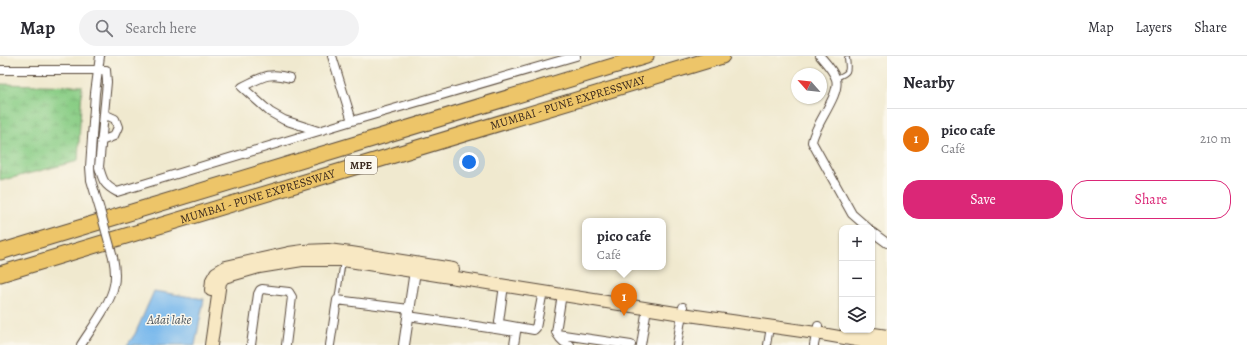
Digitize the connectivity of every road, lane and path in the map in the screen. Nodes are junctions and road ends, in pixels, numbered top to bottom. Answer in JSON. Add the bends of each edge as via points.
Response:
{"nodes":[{"id":1,"x":100,"y":56,"type":"edge"},
{"id":2,"x":332,"y":56,"type":"edge"},
{"id":3,"x":576,"y":56,"type":"edge"},
{"id":4,"x":646,"y":56,"type":"edge"},
{"id":5,"x":722,"y":56,"type":"edge"},
{"id":6,"x":820,"y":56,"type":"edge"},
{"id":7,"x":847,"y":58,"type":"dead end"},
{"id":8,"x":0,"y":70,"type":"edge"},
{"id":9,"x":98,"y":70,"type":"junction"},
{"id":10,"x":290,"y":78,"type":"dead end"},
{"id":11,"x":836,"y":78,"type":"junction"},
{"id":12,"x":104,"y":114,"type":"junction"},
{"id":13,"x":352,"y":121,"type":"junction"},
{"id":14,"x":318,"y":131,"type":"junction"},
{"id":15,"x":101,"y":141,"type":"junction"},
{"id":16,"x":865,"y":225,"type":"edge"},
{"id":17,"x":875,"y":234,"type":"edge"},
{"id":18,"x":887,"y":243,"type":"edge"},
{"id":19,"x":0,"y":252,"type":"edge"},
{"id":20,"x":343,"y":260,"type":"junction"},
{"id":21,"x":416,"y":267,"type":"junction"},
{"id":22,"x":0,"y":274,"type":"edge"},
{"id":23,"x":504,"y":285,"type":"junction"},
{"id":24,"x":542,"y":291,"type":"junction"},
{"id":25,"x":562,"y":294,"type":"junction"},
{"id":26,"x":337,"y":300,"type":"junction"},
{"id":27,"x":647,"y":308,"type":"junction"},
{"id":28,"x":682,"y":310,"type":"junction"},
{"id":29,"x":409,"y":312,"type":"junction"},
{"id":30,"x":770,"y":326,"type":"junction"},
{"id":31,"x":557,"y":334,"type":"junction"},
{"id":32,"x":816,"y":335,"type":"edge"},
{"id":33,"x":887,"y":336,"type":"edge"},
{"id":34,"x":849,"y":338,"type":"edge"},
{"id":35,"x":81,"y":345,"type":"edge"},
{"id":36,"x":202,"y":345,"type":"edge"},
{"id":37,"x":211,"y":345,"type":"edge"},
{"id":38,"x":250,"y":345,"type":"edge"},
{"id":39,"x":286,"y":345,"type":"edge"},
{"id":40,"x":330,"y":345,"type":"edge"},
{"id":41,"x":404,"y":345,"type":"edge"},
{"id":42,"x":514,"y":345,"type":"edge"},
{"id":43,"x":567,"y":345,"type":"edge"},
{"id":44,"x":631,"y":345,"type":"edge"},
{"id":45,"x":641,"y":345,"type":"edge"},
{"id":46,"x":677,"y":345,"type":"edge"},
{"id":47,"x":767,"y":345,"type":"edge"},
{"id":48,"x":884,"y":345,"type":"edge"}],
"edges":[{"from":1,"to":9,"type":"street"},
{"from":2,"to":13,"type":"street"},
{"from":3,"to":13,"type":"street"},
{"from":4,"to":19,"type":"highway","name":"MUMBAI - PUNE EXPRESSWAY","number":"MPE"},
{"from":5,"to":22,"type":"highway","name":"MUMBAI - PUNE EXPRESSWAY","number":"MPE"},
{"from":6,"to":11,"type":"street"},
{"from":7,"to":11,"type":"lane","via":[[848,72]]},
{"from":8,"to":9,"type":"street"},
{"from":9,"to":12,"type":"street","via":[[106,70]]},
{"from":9,"to":35,"type":"street","bridge":true,"via":[[91,180],[115,271],[114,286],[108,301]]},
{"from":10,"to":14,"type":"street","via":[[266,75],[242,87],[270,112],[284,120]]},
{"from":11,"to":16,"type":"street","via":[[837,87],[812,136],[812,142],[852,214]]},
{"from":12,"to":15,"type":"street"},
{"from":12,"to":15,"type":"street","via":[[115,119],[118,127],[114,136]]},
{"from":13,"to":14,"type":"street"},
{"from":14,"to":15,"type":"street","via":[[117,192],[103,180],[99,167]]},
{"from":17,"to":18,"type":"street"},
{"from":20,"to":21,"type":"main road"},
{"from":20,"to":26,"type":"lane"},
{"from":20,"to":37,"type":"main road","via":[[302,260],[259,267],[224,277],[220,282]]},
{"from":21,"to":23,"type":"main road"},
{"from":21,"to":28,"type":"main road","via":[[526,282]]},
{"from":21,"to":29,"type":"street"},
{"from":21,"to":36,"type":"main road","via":[[351,252],[328,250],[289,253],[226,267],[216,273],[212,280]]},
{"from":23,"to":24,"type":"main road"},
{"from":23,"to":24,"type":"street","via":[[498,322],[534,330]]},
{"from":24,"to":25,"type":"main road"},
{"from":25,"to":27,"type":"main road"},
{"from":25,"to":31,"type":"street"},
{"from":26,"to":29,"type":"street"},
{"from":26,"to":40,"type":"street"},
{"from":27,"to":28,"type":"main road"},
{"from":27,"to":45,"type":"street"},
{"from":28,"to":30,"type":"main road"},
{"from":28,"to":32,"type":"main road","via":[[720,313]]},
{"from":28,"to":46,"type":"street"},
{"from":29,"to":41,"type":"street"},
{"from":29,"to":42,"type":"street","via":[[516,332]]},
{"from":30,"to":32,"type":"main road"},
{"from":30,"to":47,"type":"street"},
{"from":31,"to":43,"type":"street"},
{"from":31,"to":44,"type":"street"},
{"from":32,"to":34,"type":"main road"},
{"from":33,"to":34,"type":"main road"},
{"from":34,"to":48,"type":"main road"},
{"from":38,"to":39,"type":"street","via":[[258,294],[262,289],[291,294]]}]}
